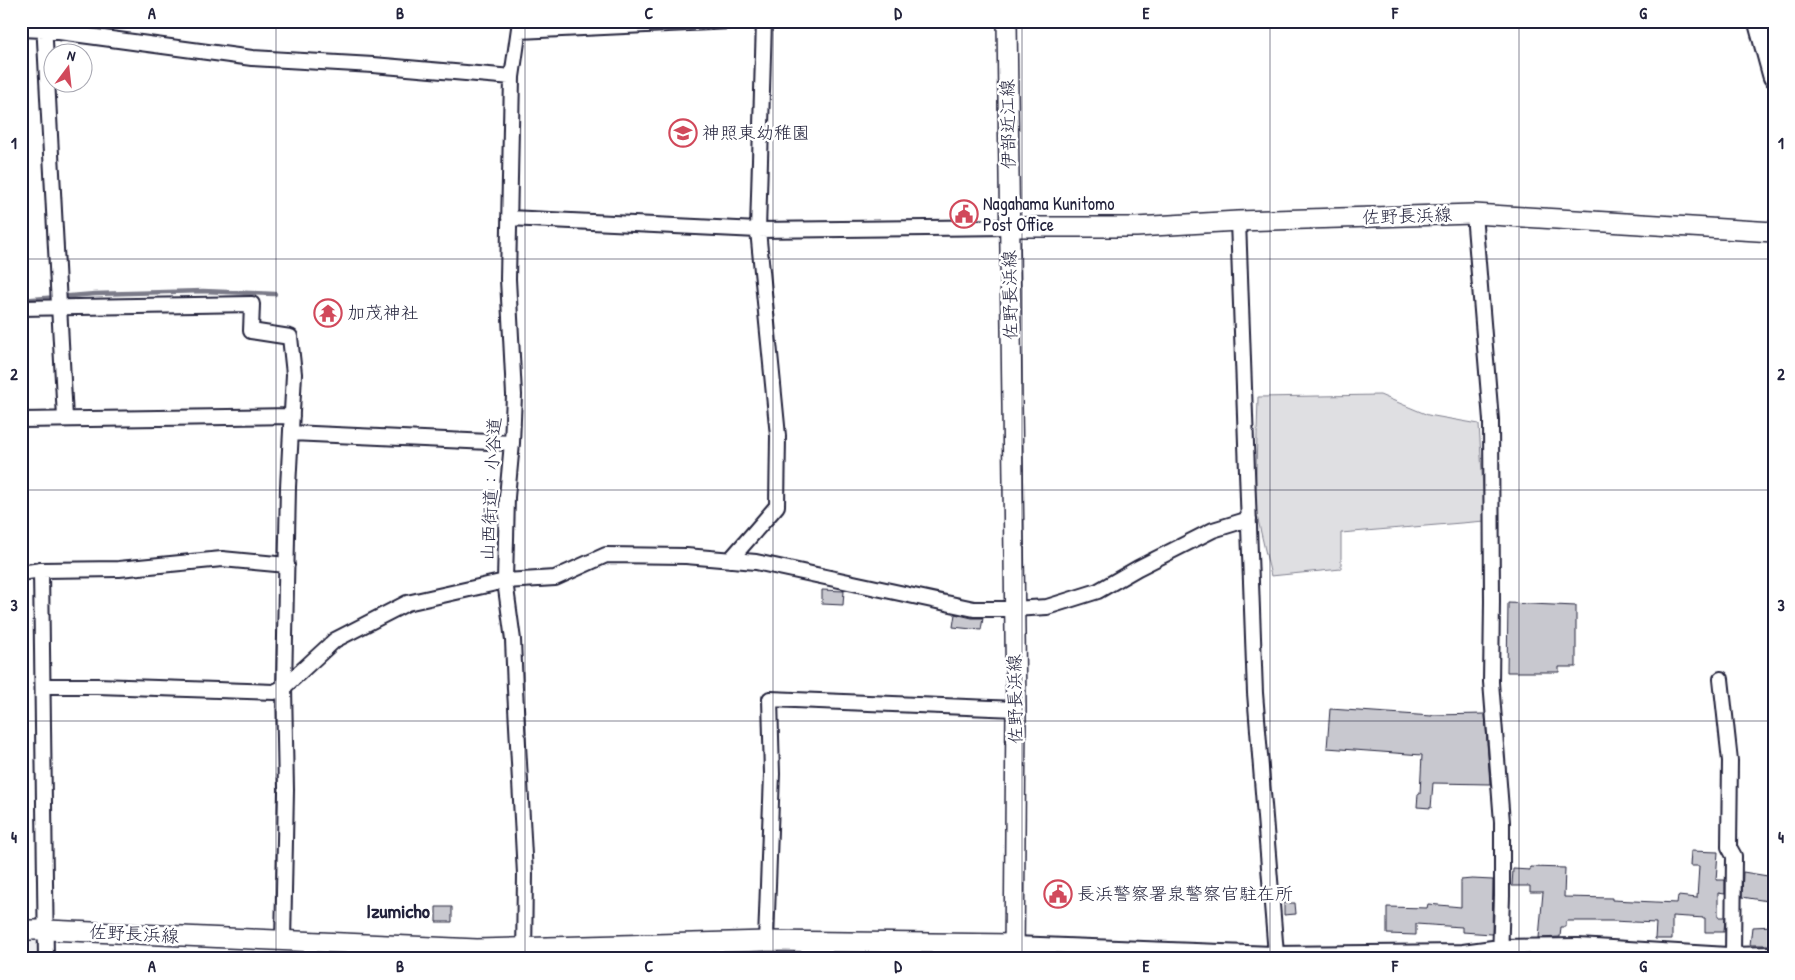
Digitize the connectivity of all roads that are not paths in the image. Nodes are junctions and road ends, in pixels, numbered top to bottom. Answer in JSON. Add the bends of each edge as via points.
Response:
{"nodes":[{"id":1,"x":731,"y":21,"type":"edge"},
{"id":2,"x":764,"y":21,"type":"edge"},
{"id":3,"x":1007,"y":21,"type":"edge"},
{"id":4,"x":1758,"y":21,"type":"edge"},
{"id":5,"x":44,"y":26,"type":"edge"},
{"id":6,"x":520,"y":26,"type":"edge"},
{"id":7,"x":21,"y":29,"type":"edge"},
{"id":8,"x":1774,"y":76,"type":"edge"},
{"id":9,"x":512,"y":77,"type":"junction"},
{"id":10,"x":1474,"y":214,"type":"junction"},
{"id":11,"x":510,"y":218,"type":"junction"},
{"id":12,"x":1238,"y":222,"type":"junction"},
{"id":13,"x":1010,"y":227,"type":"junction"},
{"id":14,"x":758,"y":230,"type":"junction"},
{"id":15,"x":1774,"y":232,"type":"edge"},
{"id":16,"x":21,"y":308,"type":"edge"},
{"id":17,"x":58,"y":308,"type":"junction"},
{"id":18,"x":292,"y":416,"type":"junction"},
{"id":19,"x":65,"y":418,"type":"junction"},
{"id":20,"x":21,"y":420,"type":"edge"},
{"id":21,"x":291,"y":433,"type":"junction"},
{"id":22,"x":512,"y":443,"type":"junction"},
{"id":23,"x":1249,"y":519,"type":"junction"},
{"id":24,"x":730,"y":560,"type":"junction"},
{"id":25,"x":286,"y":565,"type":"junction"},
{"id":26,"x":41,"y":570,"type":"junction"},
{"id":27,"x":21,"y":573,"type":"edge"},
{"id":28,"x":505,"y":581,"type":"junction"},
{"id":29,"x":1013,"y":609,"type":"junction"},
{"id":30,"x":1721,"y":679,"type":"dead end"},
{"id":31,"x":43,"y":686,"type":"junction"},
{"id":32,"x":284,"y":687,"type":"junction"},
{"id":33,"x":1016,"y":709,"type":"junction"},
{"id":34,"x":21,"y":930,"type":"edge"},
{"id":35,"x":47,"y":930,"type":"junction"},
{"id":36,"x":283,"y":942,"type":"junction"},
{"id":37,"x":766,"y":942,"type":"junction"},
{"id":38,"x":1014,"y":951,"type":"edge"},
{"id":39,"x":525,"y":953,"type":"edge"},
{"id":40,"x":1500,"y":953,"type":"edge"},
{"id":41,"x":1774,"y":954,"type":"edge"},
{"id":42,"x":1733,"y":955,"type":"junction"},
{"id":43,"x":1274,"y":956,"type":"edge"},
{"id":44,"x":46,"y":959,"type":"edge"}],
"edges":[{"from":1,"to":6,"type":"street"},
{"from":2,"to":14,"type":"street"},
{"from":3,"to":13,"type":"main road","name":"伊部近江線"},
{"from":4,"to":8,"type":"highway"},
{"from":5,"to":7,"type":"street"},
{"from":5,"to":9,"type":"street","via":[[252,58]]},
{"from":5,"to":17,"type":"street"},
{"from":6,"to":9,"type":"street","name":"山西街道：小谷道"},
{"from":9,"to":11,"type":"street","name":"山西街道：小谷道"},
{"from":10,"to":12,"type":"main road","name":"佐野長浜線"},
{"from":10,"to":15,"type":"main road","name":"佐野長浜線"},
{"from":10,"to":40,"type":"street","via":[[1491,420],[1491,682],[1502,822]]},
{"from":11,"to":14,"type":"street"},
{"from":11,"to":22,"type":"street","name":"山西街道：小谷道","via":[[508,279],[514,395]]},
{"from":12,"to":13,"type":"main road","name":"佐野長浜線","via":[[1136,227]]},
{"from":12,"to":23,"type":"street"},
{"from":13,"to":14,"type":"street"},
{"from":13,"to":29,"type":"main road","name":"佐野長浜線"},
{"from":14,"to":24,"type":"street","via":[[778,436],[777,506]]},
{"from":16,"to":17,"type":"street"},
{"from":17,"to":18,"type":"street","via":[[252,304],[251,331],[290,337],[294,374]]},
{"from":17,"to":19,"type":"street"},
{"from":18,"to":19,"type":"street"},
{"from":18,"to":21,"type":"street"},
{"from":19,"to":20,"type":"street"},
{"from":21,"to":22,"type":"street"},
{"from":21,"to":25,"type":"street"},
{"from":22,"to":28,"type":"street","name":"山西街道：小谷道"},
{"from":23,"to":29,"type":"street","via":[[1214,530],[1098,591],[1047,607]]},
{"from":23,"to":43,"type":"street","via":[[1255,693]]},
{"from":24,"to":28,"type":"street","via":[[606,555],[555,578]]},
{"from":24,"to":29,"type":"street","via":[[756,562],[974,609]]},
{"from":25,"to":26,"type":"street","via":[[222,559],[119,569]]},
{"from":25,"to":32,"type":"street"},
{"from":26,"to":27,"type":"street"},
{"from":26,"to":31,"type":"street"},
{"from":28,"to":32,"type":"street","via":[[407,603],[334,640]]},
{"from":28,"to":39,"type":"street","name":"山西街道：小谷道","via":[[515,679],[525,874]]},
{"from":29,"to":33,"type":"main road","name":"佐野長浜線"},
{"from":30,"to":42,"type":"street","via":[[1730,760],[1729,847],[1734,856]]},
{"from":31,"to":32,"type":"street","via":[[274,692]]},
{"from":31,"to":35,"type":"street"},
{"from":32,"to":36,"type":"street"},
{"from":33,"to":37,"type":"street","via":[[770,699],[772,774]]},
{"from":33,"to":38,"type":"main road","name":"佐野長浜線"},
{"from":34,"to":35,"type":"main road","name":"佐野長浜線"},
{"from":35,"to":36,"type":"main road","name":"佐野長浜線"},
{"from":35,"to":44,"type":"street"},
{"from":36,"to":39,"type":"main road","name":"佐野長浜線"},
{"from":37,"to":38,"type":"main road","name":"佐野長浜線"},
{"from":37,"to":39,"type":"main road","name":"佐野長浜線"},
{"from":38,"to":43,"type":"street"},
{"from":40,"to":42,"type":"street","via":[[1578,946]]},
{"from":40,"to":43,"type":"street"},
{"from":41,"to":42,"type":"street"}]}
